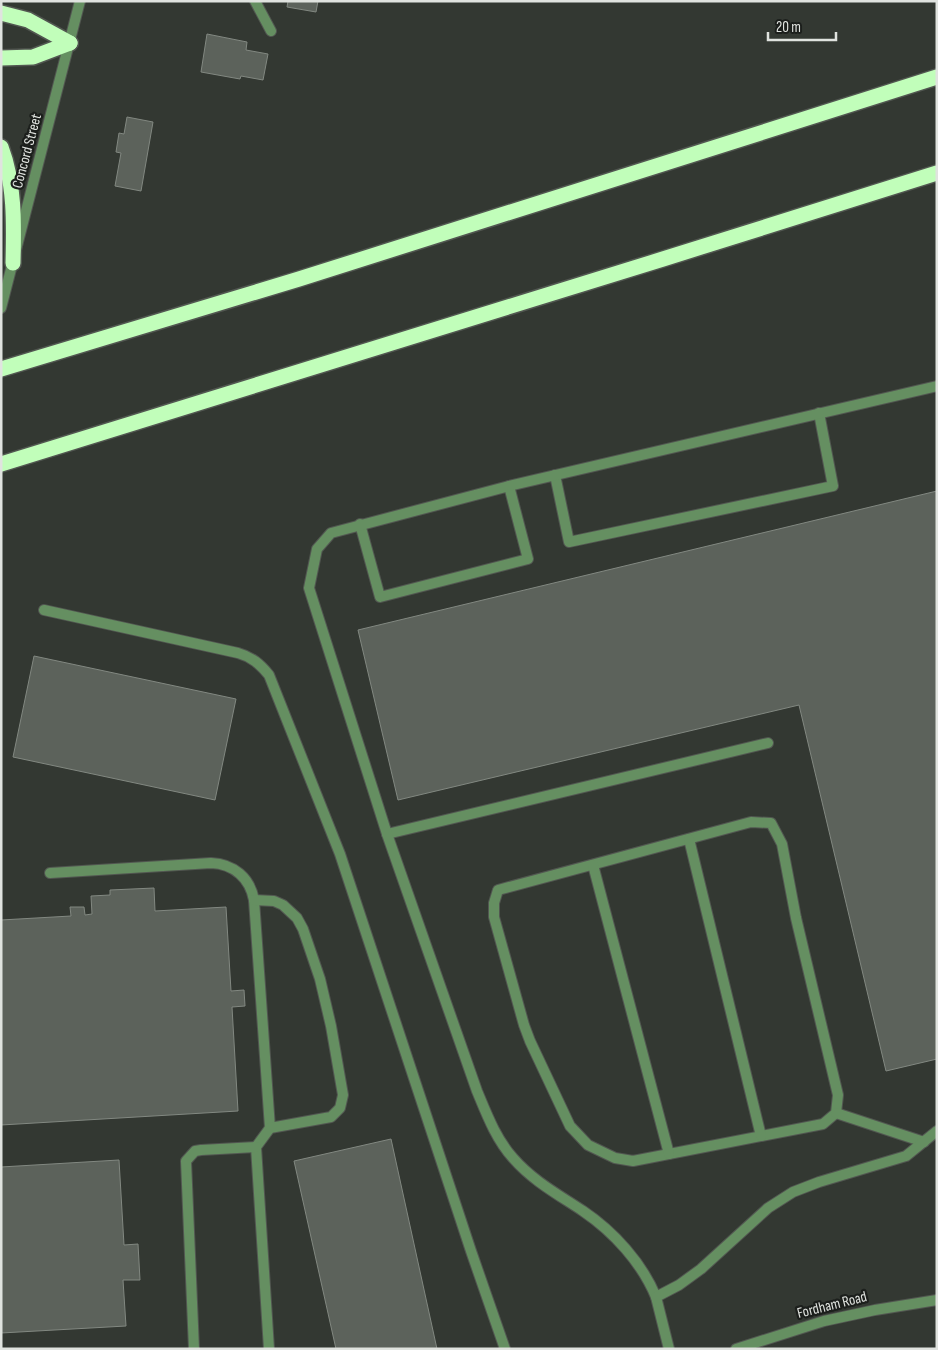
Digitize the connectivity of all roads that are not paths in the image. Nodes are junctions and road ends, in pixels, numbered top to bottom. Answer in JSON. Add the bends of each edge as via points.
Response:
{"nodes":[{"id":1,"x":80,"y":1,"type":"edge"},
{"id":2,"x":255,"y":1,"type":"edge"},
{"id":3,"x":1,"y":13,"type":"edge"},
{"id":4,"x":272,"y":31,"type":"dead end"},
{"id":5,"x":70,"y":43,"type":"junction"},
{"id":6,"x":1,"y":58,"type":"edge"},
{"id":7,"x":937,"y":77,"type":"edge"},
{"id":8,"x":1,"y":147,"type":"edge"},
{"id":9,"x":937,"y":173,"type":"edge"},
{"id":10,"x":13,"y":263,"type":"junction"},
{"id":11,"x":1,"y":308,"type":"edge"},
{"id":12,"x":63,"y":350,"type":"junction"},
{"id":13,"x":1,"y":362,"type":"edge"},
{"id":14,"x":1,"y":369,"type":"edge"},
{"id":15,"x":937,"y":386,"type":"edge"},
{"id":16,"x":819,"y":413,"type":"junction"},
{"id":17,"x":1,"y":465,"type":"edge"},
{"id":18,"x":555,"y":475,"type":"junction"},
{"id":19,"x":509,"y":486,"type":"junction"},
{"id":20,"x":360,"y":524,"type":"junction"},
{"id":21,"x":44,"y":610,"type":"dead end"},
{"id":22,"x":768,"y":742,"type":"dead end"},
{"id":23,"x":387,"y":834,"type":"junction"},
{"id":24,"x":689,"y":839,"type":"junction"},
{"id":25,"x":593,"y":865,"type":"junction"},
{"id":26,"x":50,"y":873,"type":"dead end"},
{"id":27,"x":254,"y":900,"type":"junction"},
{"id":28,"x":836,"y":1113,"type":"junction"},
{"id":29,"x":270,"y":1128,"type":"junction"},
{"id":30,"x":937,"y":1132,"type":"edge"},
{"id":31,"x":761,"y":1136,"type":"junction"},
{"id":32,"x":924,"y":1142,"type":"junction"},
{"id":33,"x":256,"y":1146,"type":"junction"},
{"id":34,"x":668,"y":1154,"type":"junction"},
{"id":35,"x":656,"y":1297,"type":"junction"},
{"id":36,"x":937,"y":1300,"type":"edge"},
{"id":37,"x":194,"y":1349,"type":"edge"},
{"id":38,"x":269,"y":1349,"type":"edge"},
{"id":39,"x":505,"y":1349,"type":"edge"},
{"id":40,"x":669,"y":1349,"type":"edge"},
{"id":41,"x":736,"y":1349,"type":"edge"}],
"edges":[{"from":1,"to":5,"type":"street","name":"Concord Street"},
{"from":2,"to":4,"type":"street"},
{"from":3,"to":5,"type":"highway","via":[[32,22]]},
{"from":5,"to":6,"type":"highway","via":[[33,57]]},
{"from":5,"to":10,"type":"street","name":"Concord Street"},
{"from":7,"to":12,"type":"highway","via":[[299,279]]},
{"from":8,"to":10,"type":"highway","via":[[12,187]]},
{"from":9,"to":17,"type":"highway"},
{"from":10,"to":11,"type":"street","name":"Concord Street"},
{"from":12,"to":13,"type":"highway"},
{"from":12,"to":14,"type":"highway"},
{"from":15,"to":16,"type":"street"},
{"from":16,"to":18,"type":"street"},
{"from":16,"to":18,"type":"street","via":[[833,486],[569,542]]},
{"from":18,"to":19,"type":"street"},
{"from":19,"to":20,"type":"street"},
{"from":19,"to":20,"type":"street","via":[[528,559],[380,597]]},
{"from":20,"to":23,"type":"street","via":[[331,532],[317,549],[309,588]]},
{"from":21,"to":39,"type":"street","via":[[238,653],[252,659],[269,675],[340,854]]},
{"from":22,"to":23,"type":"street"},
{"from":23,"to":35,"type":"street","via":[[477,1092],[498,1136],[512,1158],[525,1170],[603,1226],[635,1260]]},
{"from":24,"to":25,"type":"street"},
{"from":24,"to":28,"type":"street","via":[[751,822],[771,823],[782,844],[838,1095]]},
{"from":24,"to":31,"type":"street"},
{"from":25,"to":34,"type":"street"},
{"from":25,"to":34,"type":"street","via":[[498,890],[494,917],[524,1025],[570,1126],[588,1145],[615,1158],[633,1161]]},
{"from":26,"to":27,"type":"street","via":[[219,864],[234,869],[246,879]]},
{"from":27,"to":29,"type":"street"},
{"from":27,"to":29,"type":"street","via":[[283,905],[297,918],[302,929],[322,988],[343,1099],[331,1117]]},
{"from":28,"to":31,"type":"street","via":[[823,1124]]},
{"from":28,"to":32,"type":"street"},
{"from":29,"to":33,"type":"street"},
{"from":30,"to":32,"type":"street"},
{"from":31,"to":34,"type":"street"},
{"from":32,"to":35,"type":"street","via":[[900,1159],[819,1182],[781,1199],[689,1278]]},
{"from":33,"to":37,"type":"street","via":[[195,1151],[186,1161]]},
{"from":33,"to":38,"type":"street"},
{"from":35,"to":40,"type":"street"},
{"from":36,"to":41,"type":"street","name":"Fordham Road","via":[[847,1316]]}]}
